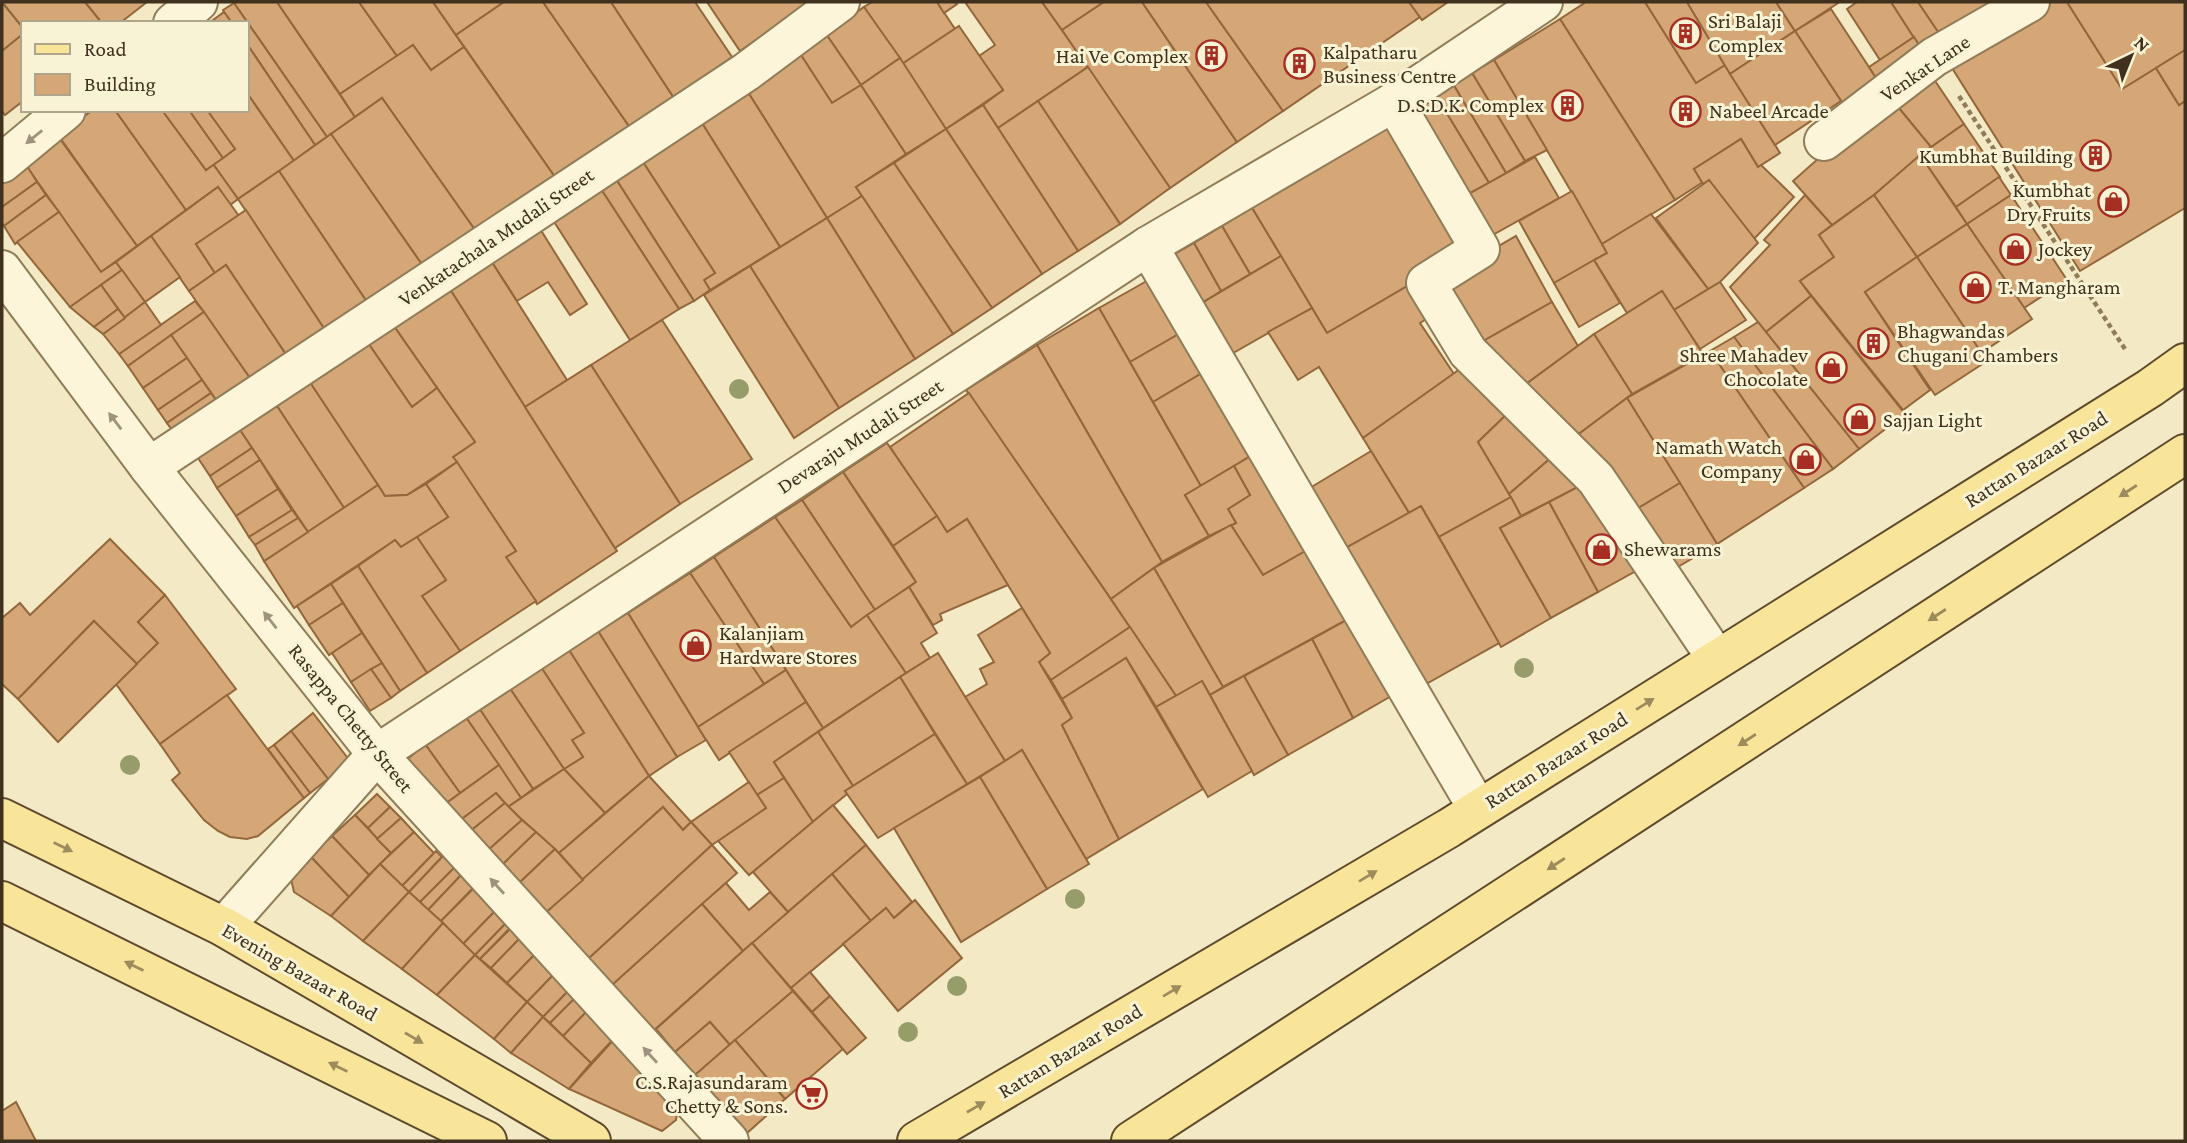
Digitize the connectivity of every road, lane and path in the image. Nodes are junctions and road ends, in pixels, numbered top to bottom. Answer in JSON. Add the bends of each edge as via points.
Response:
{"nodes":[{"id":1,"x":198,"y":2,"type":"edge"},
{"id":2,"x":840,"y":2,"type":"edge"},
{"id":3,"x":1543,"y":2,"type":"edge"},
{"id":4,"x":2030,"y":2,"type":"edge"},
{"id":5,"x":175,"y":21,"type":"edge"},
{"id":6,"x":1934,"y":57,"type":"junction"},
{"id":7,"x":1394,"y":102,"type":"junction"},
{"id":8,"x":64,"y":112,"type":"edge"},
{"id":9,"x":1824,"y":141,"type":"dead end"},
{"id":10,"x":2,"y":163,"type":"edge"},
{"id":11,"x":1148,"y":246,"type":"junction"},
{"id":12,"x":2,"y":270,"type":"edge"},
{"id":13,"x":2185,"y":363,"type":"edge"},
{"id":14,"x":2150,"y":388,"type":"junction"},
{"id":15,"x":2185,"y":454,"type":"edge"},
{"id":16,"x":149,"y":467,"type":"junction"},
{"id":17,"x":1717,"y":659,"type":"junction"},
{"id":18,"x":377,"y":754,"type":"junction"},
{"id":19,"x":1478,"y":809,"type":"junction"},
{"id":20,"x":2,"y":818,"type":"edge"},
{"id":21,"x":2,"y":901,"type":"edge"},
{"id":22,"x":224,"y":927,"type":"junction"},
{"id":23,"x":487,"y":1141,"type":"edge"},
{"id":24,"x":591,"y":1141,"type":"edge"},
{"id":25,"x":729,"y":1141,"type":"edge"},
{"id":26,"x":917,"y":1141,"type":"edge"},
{"id":27,"x":1131,"y":1141,"type":"edge"}],
"edges":[{"from":1,"to":5,"type":"street"},
{"from":2,"to":16,"type":"street","name":"Venkatachala Mudali Street","via":[[734,80]]},
{"from":3,"to":7,"type":"street","name":"Devaraju Mudali Street"},
{"from":4,"to":6,"type":"street","name":"Venkat Lane"},
{"from":6,"to":9,"type":"street","name":"Venkat Lane"},
{"from":6,"to":14,"type":"path"},
{"from":7,"to":11,"type":"street","name":"Devaraju Mudali Street"},
{"from":7,"to":17,"type":"street","via":[[1480,249],[1426,283],[1468,352],[1596,479]]},
{"from":8,"to":10,"type":"street","one_way":true},
{"from":11,"to":18,"type":"street","name":"Devaraju Mudali Street"},
{"from":11,"to":19,"type":"street"},
{"from":16,"to":12,"type":"street","name":"Rasappa Chetty Street","one_way":true},
{"from":13,"to":14,"type":"main road","name":"Rattan Bazaar Road"},
{"from":14,"to":17,"type":"main road","name":"Rattan Bazaar Road"},
{"from":15,"to":27,"type":"main road","one_way":true},
{"from":18,"to":16,"type":"street","name":"Rasappa Chetty Street","one_way":true},
{"from":19,"to":17,"type":"main road","name":"Rattan Bazaar Road","one_way":true},
{"from":18,"to":22,"type":"street","name":"Devaraju Mudali Street"},
{"from":25,"to":18,"type":"street","name":"Rasappa Chetty Street","one_way":true},
{"from":26,"to":19,"type":"main road","name":"Rattan Bazaar Road","one_way":true},
{"from":20,"to":22,"type":"main road","name":"Evening Bazaar Road","one_way":true},
{"from":23,"to":21,"type":"main road","one_way":true},
{"from":22,"to":24,"type":"main road","name":"Evening Bazaar Road","one_way":true}]}
